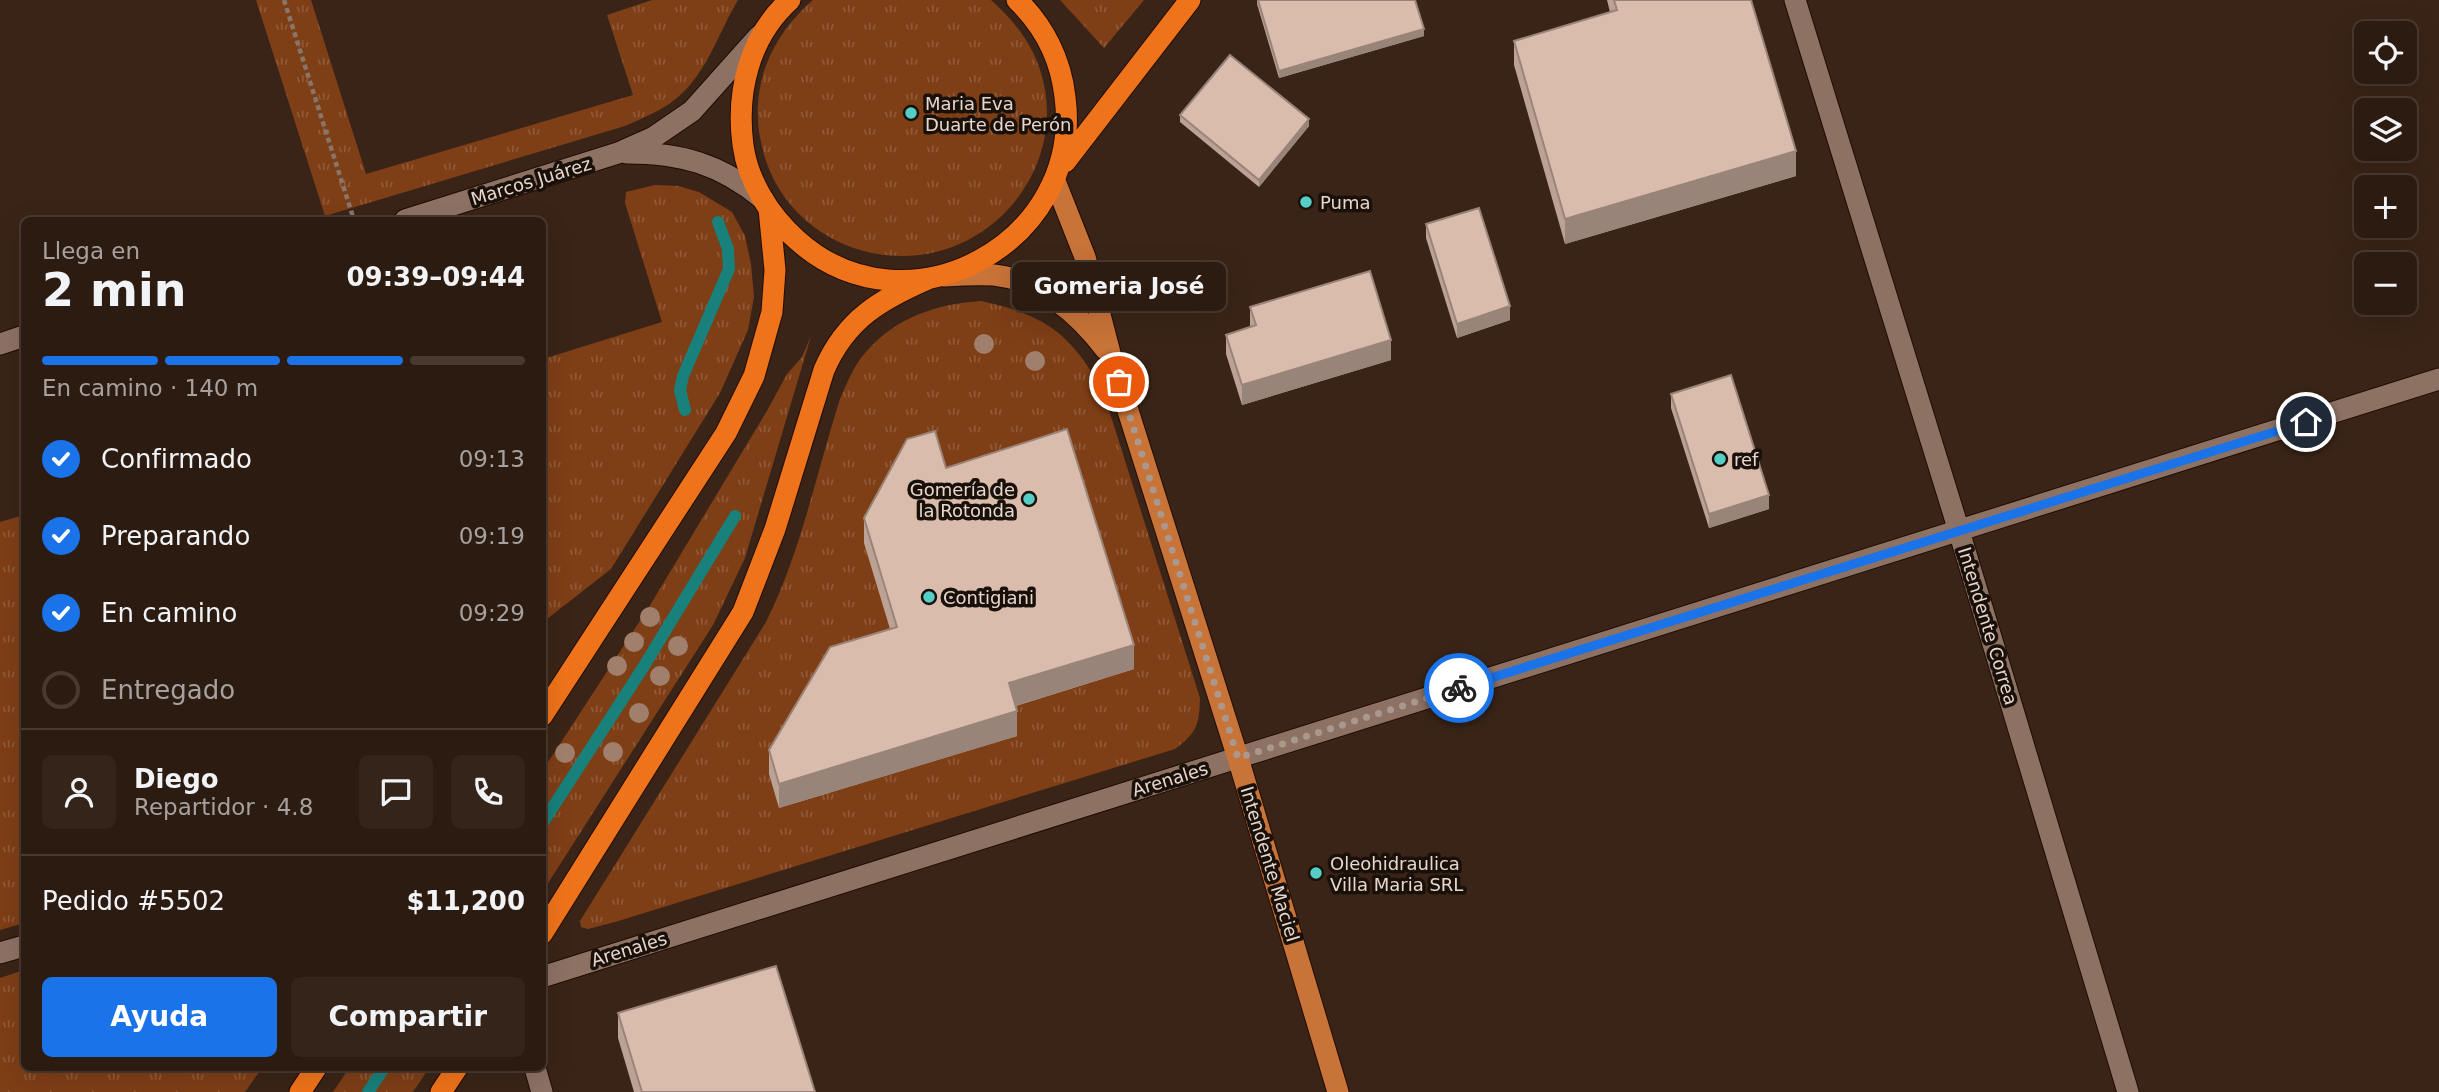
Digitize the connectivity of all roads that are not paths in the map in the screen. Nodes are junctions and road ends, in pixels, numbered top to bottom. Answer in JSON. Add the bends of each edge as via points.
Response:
{"nodes":[{"id":1,"x":790,"y":0,"type":"edge"},
{"id":2,"x":1017,"y":0,"type":"edge"},
{"id":3,"x":1190,"y":0,"type":"edge"},
{"id":4,"x":1795,"y":0,"type":"edge"},
{"id":5,"x":767,"y":27,"type":"junction"},
{"id":6,"x":618,"y":153,"type":"junction"},
{"id":7,"x":1057,"y":175,"type":"junction"},
{"id":8,"x":766,"y":204,"type":"junction"},
{"id":9,"x":415,"y":217,"type":"edge"},
{"id":10,"x":934,"y":277,"type":"junction"},
{"id":11,"x":21,"y":338,"type":"edge"},
{"id":12,"x":0,"y":344,"type":"edge"},
{"id":13,"x":1111,"y":357,"type":"junction"},
{"id":14,"x":2439,"y":380,"type":"edge"},
{"id":15,"x":1959,"y":531,"type":"junction"},
{"id":16,"x":546,"y":710,"type":"edge"},
{"id":17,"x":1238,"y":758,"type":"junction"},
{"id":18,"x":546,"y":928,"type":"edge"},
{"id":19,"x":21,"y":947,"type":"edge"},
{"id":20,"x":0,"y":953,"type":"edge"},
{"id":21,"x":546,"y":975,"type":"edge"},
{"id":22,"x":314,"y":1071,"type":"edge"},
{"id":23,"x":455,"y":1071,"type":"edge"},
{"id":24,"x":536,"y":1071,"type":"edge"},
{"id":25,"x":300,"y":1092,"type":"edge"},
{"id":26,"x":442,"y":1092,"type":"edge"},
{"id":27,"x":542,"y":1092,"type":"edge"},
{"id":28,"x":1338,"y":1092,"type":"edge"},
{"id":29,"x":2128,"y":1092,"type":"edge"}],
"edges":[{"from":1,"to":5,"type":"highway"},
{"from":2,"to":7,"type":"highway","via":[[1043,31],[1064,85],[1066,142]]},
{"from":3,"to":7,"type":"highway"},
{"from":4,"to":15,"type":"street","name":"Intendente Correa"},
{"from":5,"to":6,"type":"street","name":"Marcos Juárez","via":[[692,111],[654,137]]},
{"from":5,"to":8,"type":"highway","via":[[750,61],[740,125],[751,175]]},
{"from":6,"to":8,"type":"street","name":"Marcos Juárez","via":[[659,153],[722,170]]},
{"from":6,"to":9,"type":"street","name":"Marcos Juárez"},
{"from":7,"to":10,"type":"highway","via":[[1040,209],[1012,239],[969,267]]},
{"from":7,"to":13,"type":"main road","name":"Intendente Maciel","via":[[1085,257]]},
{"from":8,"to":10,"type":"highway","via":[[796,238],[852,272],[904,280]]},
{"from":8,"to":16,"type":"highway","via":[[775,270],[772,312],[754,376],[726,433]]},
{"from":10,"to":13,"type":"main road","name":"Intendente Maciel","via":[[994,275],[1039,289],[1080,320]]},
{"from":10,"to":18,"type":"highway","via":[[894,293],[870,309],[832,351],[743,612]]},
{"from":11,"to":12,"type":"street"},
{"from":13,"to":17,"type":"main road","name":"Intendente Maciel"},
{"from":14,"to":15,"type":"street","name":"Arenales"},
{"from":15,"to":17,"type":"street","name":"Arenales"},
{"from":15,"to":29,"type":"street","name":"Intendente Correa"},
{"from":17,"to":21,"type":"street","name":"Arenales"},
{"from":17,"to":28,"type":"main road","name":"Intendente Maciel"},
{"from":19,"to":20,"type":"street"},
{"from":22,"to":25,"type":"highway"},
{"from":23,"to":26,"type":"highway"},
{"from":24,"to":27,"type":"street"}]}
